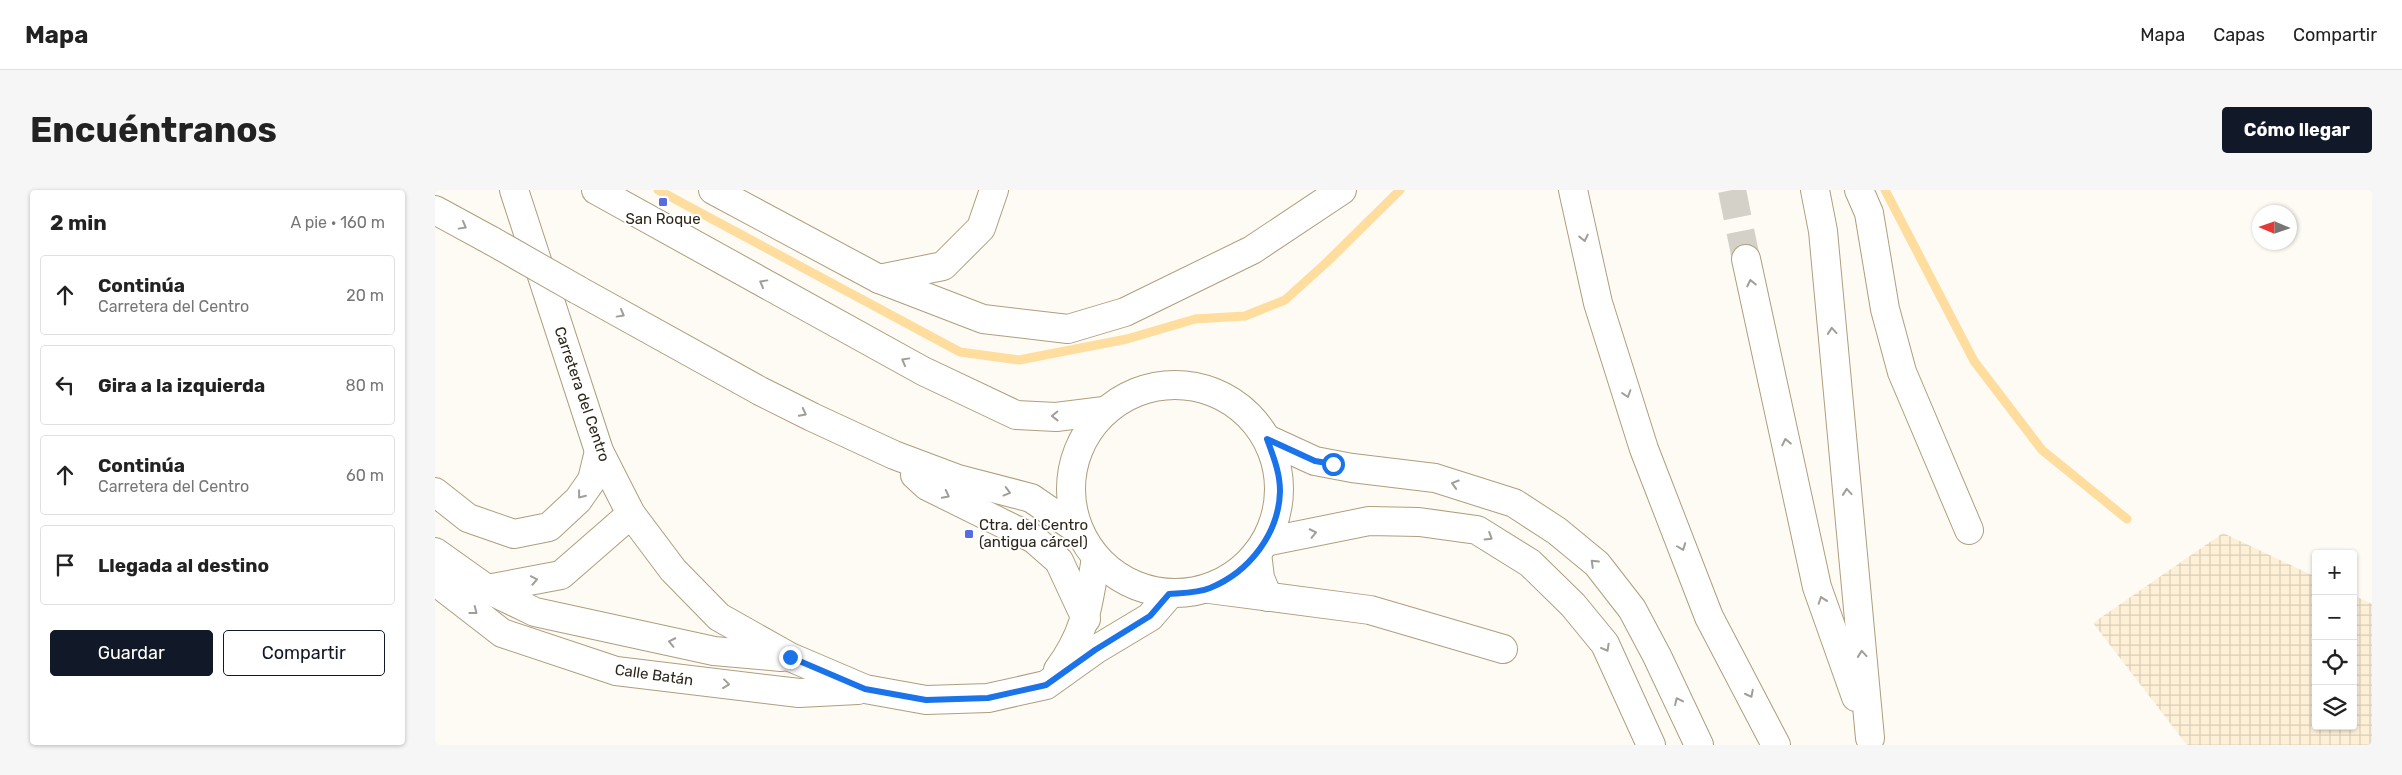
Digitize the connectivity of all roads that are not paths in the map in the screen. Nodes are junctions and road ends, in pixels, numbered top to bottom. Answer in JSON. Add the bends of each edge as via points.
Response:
{"nodes":[{"id":1,"x":515,"y":190,"type":"edge"},
{"id":2,"x":596,"y":190,"type":"edge"},
{"id":3,"x":713,"y":190,"type":"edge"},
{"id":4,"x":994,"y":190,"type":"edge"},
{"id":5,"x":1342,"y":190,"type":"edge"},
{"id":6,"x":1573,"y":190,"type":"edge"},
{"id":7,"x":1815,"y":190,"type":"edge"},
{"id":8,"x":1859,"y":190,"type":"edge"},
{"id":9,"x":435,"y":210,"type":"edge"},
{"id":10,"x":1746,"y":259,"type":"tunnel mouth"},
{"id":11,"x":879,"y":279,"type":"junction"},
{"id":12,"x":1104,"y":412,"type":"junction"},
{"id":13,"x":1267,"y":439,"type":"junction"},
{"id":14,"x":599,"y":451,"type":"junction"},
{"id":15,"x":894,"y":455,"type":"junction"},
{"id":16,"x":435,"y":492,"type":"edge"},
{"id":17,"x":631,"y":514,"type":"junction"},
{"id":18,"x":1078,"y":530,"type":"junction"},
{"id":19,"x":1969,"y":530,"type":"dead end"},
{"id":20,"x":1261,"y":548,"type":"junction"},
{"id":21,"x":435,"y":552,"type":"edge"},
{"id":22,"x":1096,"y":558,"type":"junction"},
{"id":23,"x":435,"y":575,"type":"edge"},
{"id":24,"x":435,"y":581,"type":"edge"},
{"id":25,"x":487,"y":589,"type":"junction"},
{"id":26,"x":1209,"y":589,"type":"junction"},
{"id":27,"x":1169,"y":594,"type":"junction"},
{"id":28,"x":1268,"y":597,"type":"junction"},
{"id":29,"x":1086,"y":619,"type":"junction"},
{"id":30,"x":1503,"y":649,"type":"dead end"},
{"id":31,"x":790,"y":657,"type":"junction"},
{"id":32,"x":1046,"y":685,"type":"junction"},
{"id":33,"x":865,"y":689,"type":"junction"},
{"id":34,"x":1871,"y":741,"type":"edge"},
{"id":35,"x":1651,"y":745,"type":"edge"},
{"id":36,"x":1699,"y":745,"type":"edge"},
{"id":37,"x":1776,"y":745,"type":"edge"}],
"edges":[{"from":1,"to":14,"type":"main road","name":"Carretera del Centro"},
{"from":12,"to":2,"type":"main road","one_way":true,"via":[[1057,417],[1017,415],[923,371]]},
{"from":3,"to":11,"type":"main road"},
{"from":4,"to":11,"type":"main road","via":[[981,228],[943,266]]},
{"from":5,"to":11,"type":"main road","via":[[1252,250],[1125,312],[1068,329],[983,319]]},
{"from":6,"to":37,"type":"main road","one_way":true,"via":[[1598,303],[1644,448],[1709,616]]},
{"from":34,"to":7,"type":"main road","one_way":true,"via":[[1823,231]]},
{"from":8,"to":19,"type":"main road","via":[[1869,213],[1885,310],[1902,372]]},
{"from":9,"to":15,"type":"main road","one_way":true,"bridge":true,"via":[[760,391]]},
{"from":34,"to":10,"type":"main road","one_way":true,"via":[[1817,586]]},
{"from":12,"to":13,"type":"main road","via":[[1130,394],[1160,384],[1192,385],[1223,395],[1248,414]]},
{"from":12,"to":18,"type":"main road","via":[[1084,436],[1072,467],[1070,499]]},
{"from":13,"to":20,"type":"main road","via":[[1277,464],[1280,491],[1276,517]]},
{"from":36,"to":13,"type":"main road","one_way":true,"via":[[1632,609],[1597,564],[1557,531],[1514,503],[1435,478],[1315,461]]},
{"from":14,"to":16,"type":"main road","one_way":true,"via":[[593,480],[578,500],[549,527],[514,534],[468,518]]},
{"from":14,"to":17,"type":"main road","name":"Carretera del Centro"},
{"from":15,"to":18,"type":"main road","one_way":true,"via":[[958,479],[1031,498]]},
{"from":15,"to":29,"type":"main road","one_way":true,"via":[[927,486],[1034,539],[1059,561]]},
{"from":25,"to":17,"type":"main road","one_way":true,"via":[[561,575]]},
{"from":17,"to":31,"type":"main road","name":"Carretera del Centro","via":[[673,570],[719,617]]},
{"from":18,"to":22,"type":"main road"},
{"from":20,"to":26,"type":"main road","via":[[1241,570]]},
{"from":20,"to":28,"type":"main road","via":[[1260,578]]},
{"from":20,"to":35,"type":"main road","one_way":true,"via":[[1369,521],[1419,522],[1477,530],[1530,563],[1573,605],[1605,644]]},
{"from":21,"to":25,"type":"main road"},
{"from":22,"to":27,"type":"main road","via":[[1128,584]]},
{"from":22,"to":29,"type":"main road"},
{"from":23,"to":25,"type":"main road"},
{"from":24,"to":33,"type":"main road","name":"Calle Batán","one_way":true,"via":[[503,633],[616,671],[799,693]]},
{"from":31,"to":25,"type":"main road","one_way":true,"via":[[714,651],[535,612]]},
{"from":26,"to":27,"type":"main road"},
{"from":26,"to":28,"type":"main road"},
{"from":27,"to":32,"type":"main road","via":[[1150,616]]},
{"from":28,"to":30,"type":"main road","via":[[1370,610]]},
{"from":29,"to":32,"type":"main road","via":[[1072,651]]},
{"from":31,"to":33,"type":"main road","name":"Carretera del Centro"},
{"from":32,"to":33,"type":"main road","name":"Carretera del Centro","via":[[988,698],[926,700]]}]}
